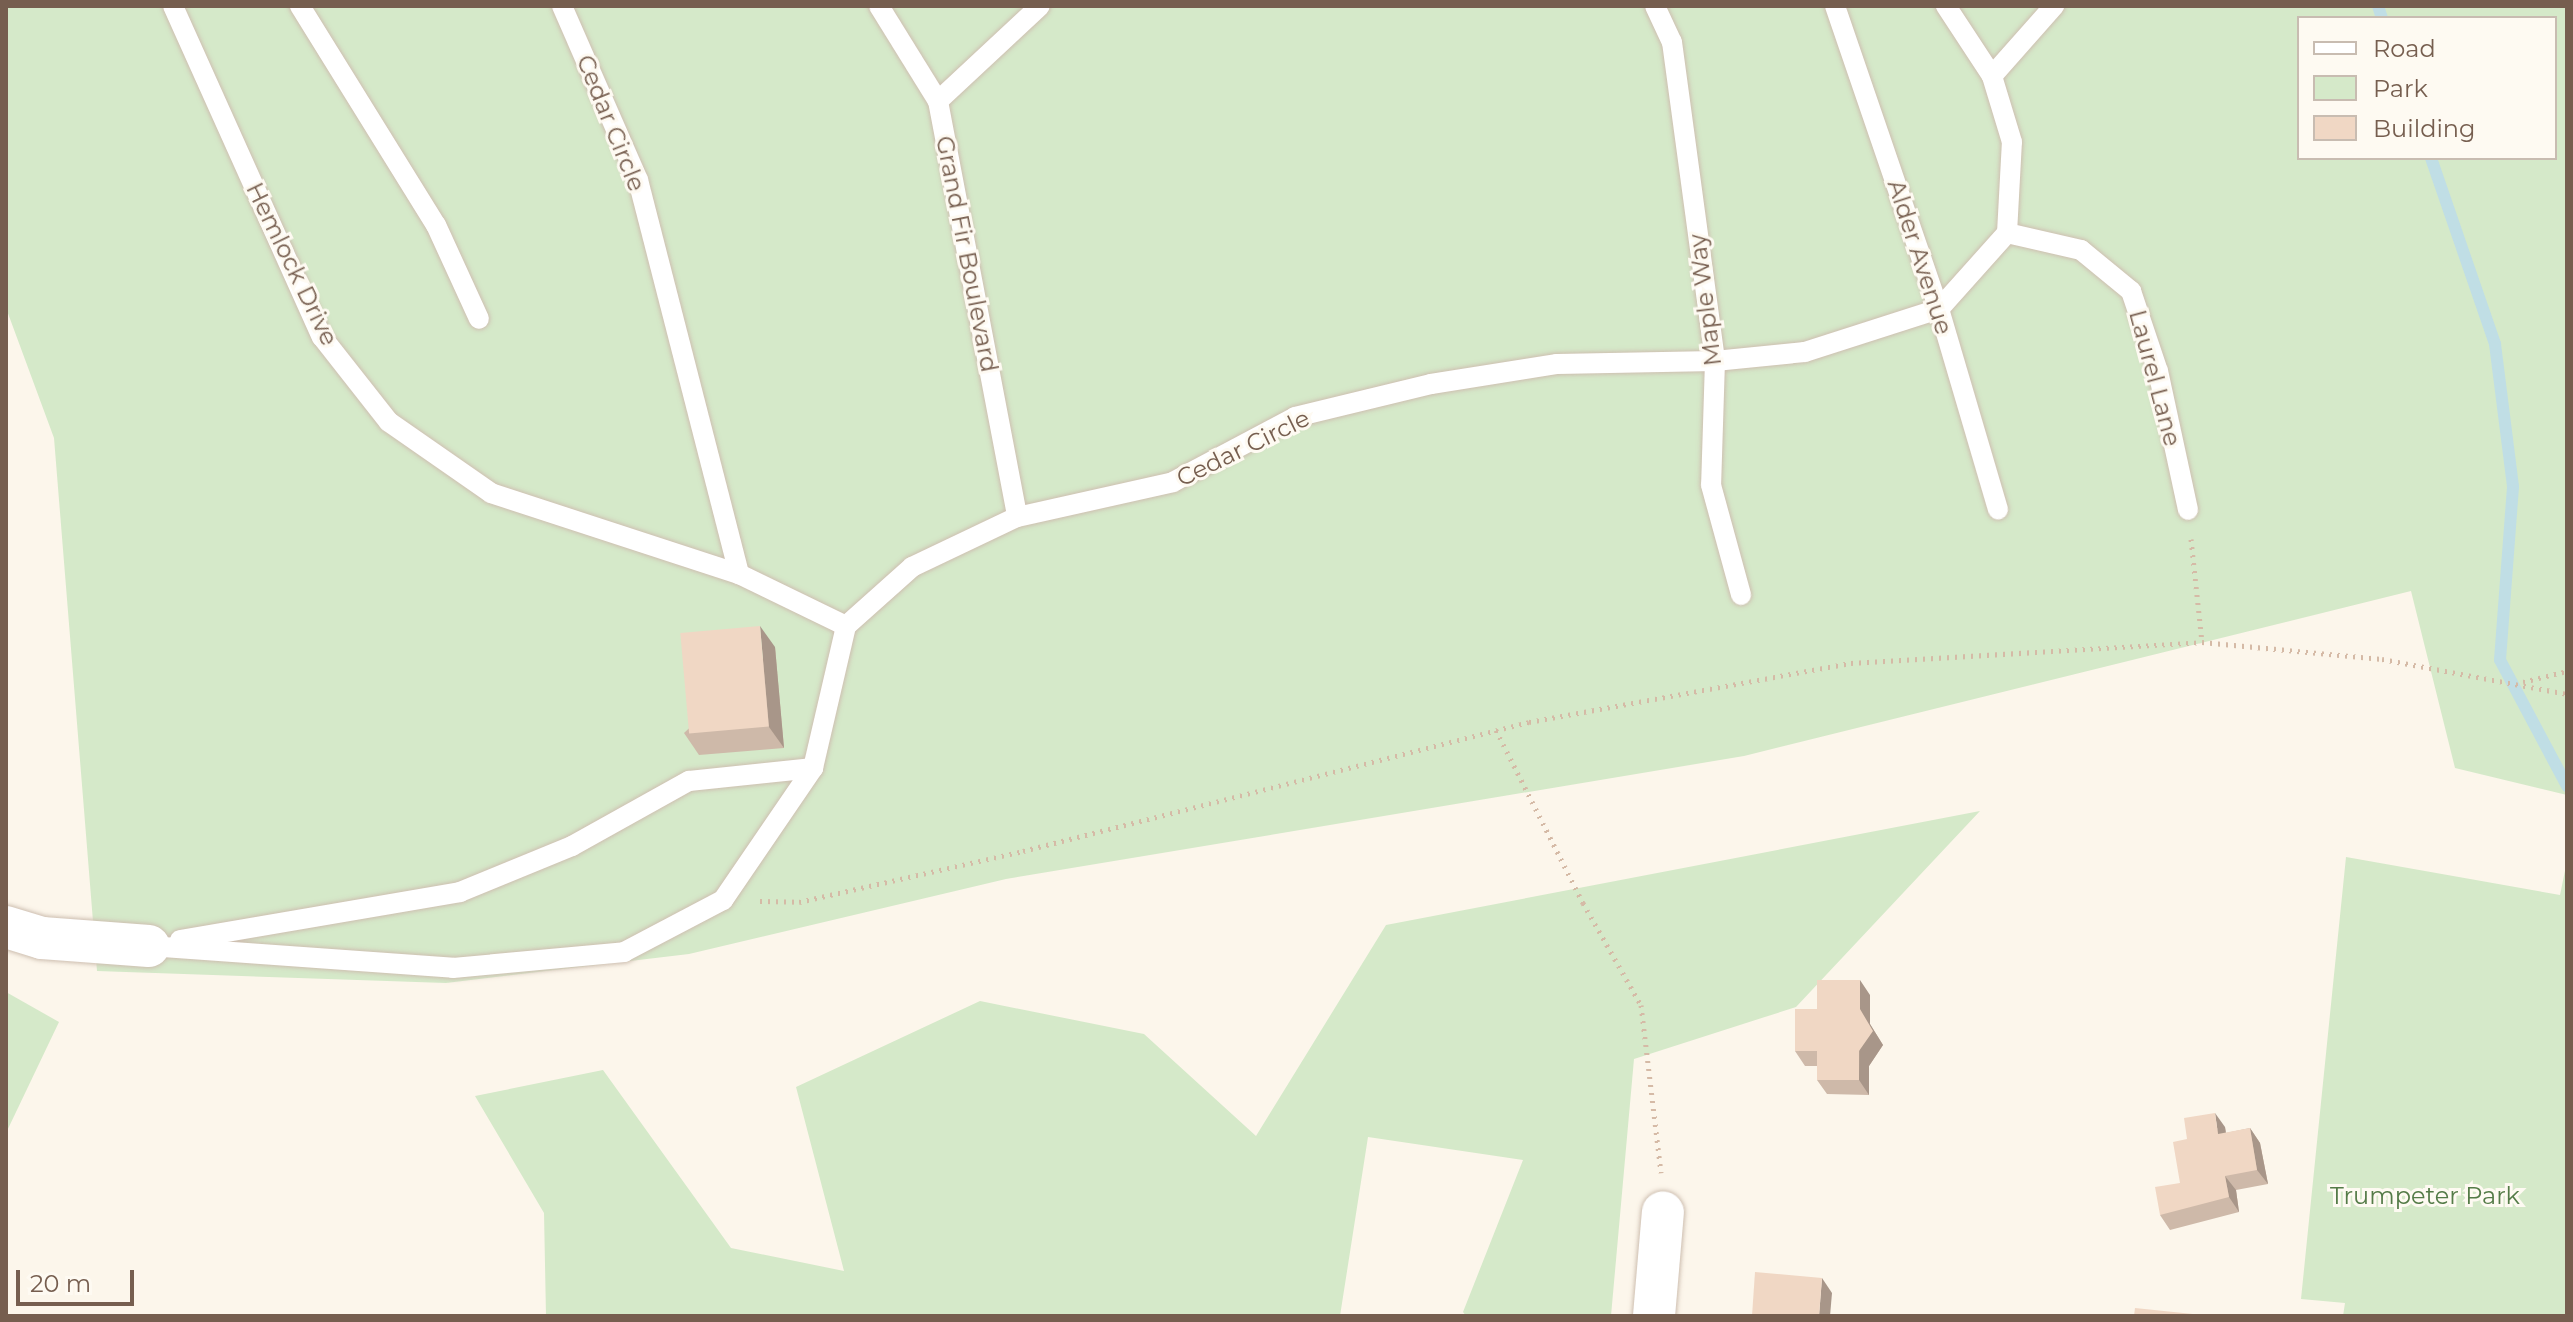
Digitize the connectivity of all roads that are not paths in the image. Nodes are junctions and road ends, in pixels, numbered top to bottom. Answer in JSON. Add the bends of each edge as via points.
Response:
{"nodes":[{"id":1,"x":173,"y":6,"type":"edge"},
{"id":2,"x":300,"y":6,"type":"edge"},
{"id":3,"x":562,"y":6,"type":"edge"},
{"id":4,"x":879,"y":6,"type":"edge"},
{"id":5,"x":1039,"y":6,"type":"edge"},
{"id":6,"x":1655,"y":6,"type":"edge"},
{"id":7,"x":1835,"y":6,"type":"edge"},
{"id":8,"x":1946,"y":6,"type":"edge"},
{"id":9,"x":2054,"y":6,"type":"edge"},
{"id":10,"x":1992,"y":76,"type":"junction"},
{"id":11,"x":938,"y":101,"type":"junction"},
{"id":12,"x":2007,"y":233,"type":"junction"},
{"id":13,"x":1939,"y":309,"type":"junction"},
{"id":14,"x":479,"y":319,"type":"dead end"},
{"id":15,"x":1715,"y":361,"type":"junction"},
{"id":16,"x":1998,"y":510,"type":"dead end"},
{"id":17,"x":2188,"y":510,"type":"road end"},
{"id":18,"x":1017,"y":517,"type":"junction"},
{"id":19,"x":739,"y":574,"type":"junction"},
{"id":20,"x":1741,"y":595,"type":"dead end"},
{"id":21,"x":846,"y":626,"type":"junction"},
{"id":22,"x":813,"y":768,"type":"junction"},
{"id":23,"x":6,"y":927,"type":"edge"},
{"id":24,"x":149,"y":946,"type":"junction"},
{"id":25,"x":1663,"y":1199,"type":"road end"},
{"id":26,"x":1654,"y":1316,"type":"edge"}],
"edges":[{"from":1,"to":19,"type":"lane","name":"Hemlock Drive","via":[[322,337],[389,422],[491,493]]},
{"from":2,"to":14,"type":"lane","via":[[436,225]]},
{"from":3,"to":19,"type":"lane","name":"Cedar Circle","via":[[638,180]]},
{"from":4,"to":11,"type":"lane","name":"Grand Fir Boulevard"},
{"from":5,"to":11,"type":"lane"},
{"from":6,"to":15,"type":"lane","name":"Maple Way","via":[[1672,42]]},
{"from":7,"to":13,"type":"lane","name":"Alder Avenue"},
{"from":8,"to":10,"type":"lane"},
{"from":9,"to":10,"type":"lane"},
{"from":10,"to":12,"type":"lane","via":[[2012,142]]},
{"from":11,"to":18,"type":"lane","name":"Grand Fir Boulevard"},
{"from":12,"to":13,"type":"lane"},
{"from":12,"to":17,"type":"lane","name":"Laurel Lane","via":[[2081,250],[2131,291],[2158,371]]},
{"from":13,"to":15,"type":"lane","name":"Cedar Circle","via":[[1805,352]]},
{"from":13,"to":16,"type":"lane","name":"Alder Avenue"},
{"from":15,"to":18,"type":"lane","name":"Cedar Circle","via":[[1557,364],[1431,384],[1295,417],[1173,482]]},
{"from":15,"to":20,"type":"lane","name":"Maple Way","via":[[1711,485]]},
{"from":18,"to":21,"type":"lane","name":"Cedar Circle","via":[[912,567]]},
{"from":19,"to":21,"type":"lane"},
{"from":21,"to":22,"type":"lane"},
{"from":22,"to":24,"type":"lane","via":[[689,781],[572,846],[460,892]]},
{"from":22,"to":24,"type":"lane","via":[[723,900],[624,952],[453,968]]},
{"from":23,"to":24,"type":"street","via":[[42,938]]},
{"from":25,"to":26,"type":"street"}]}
